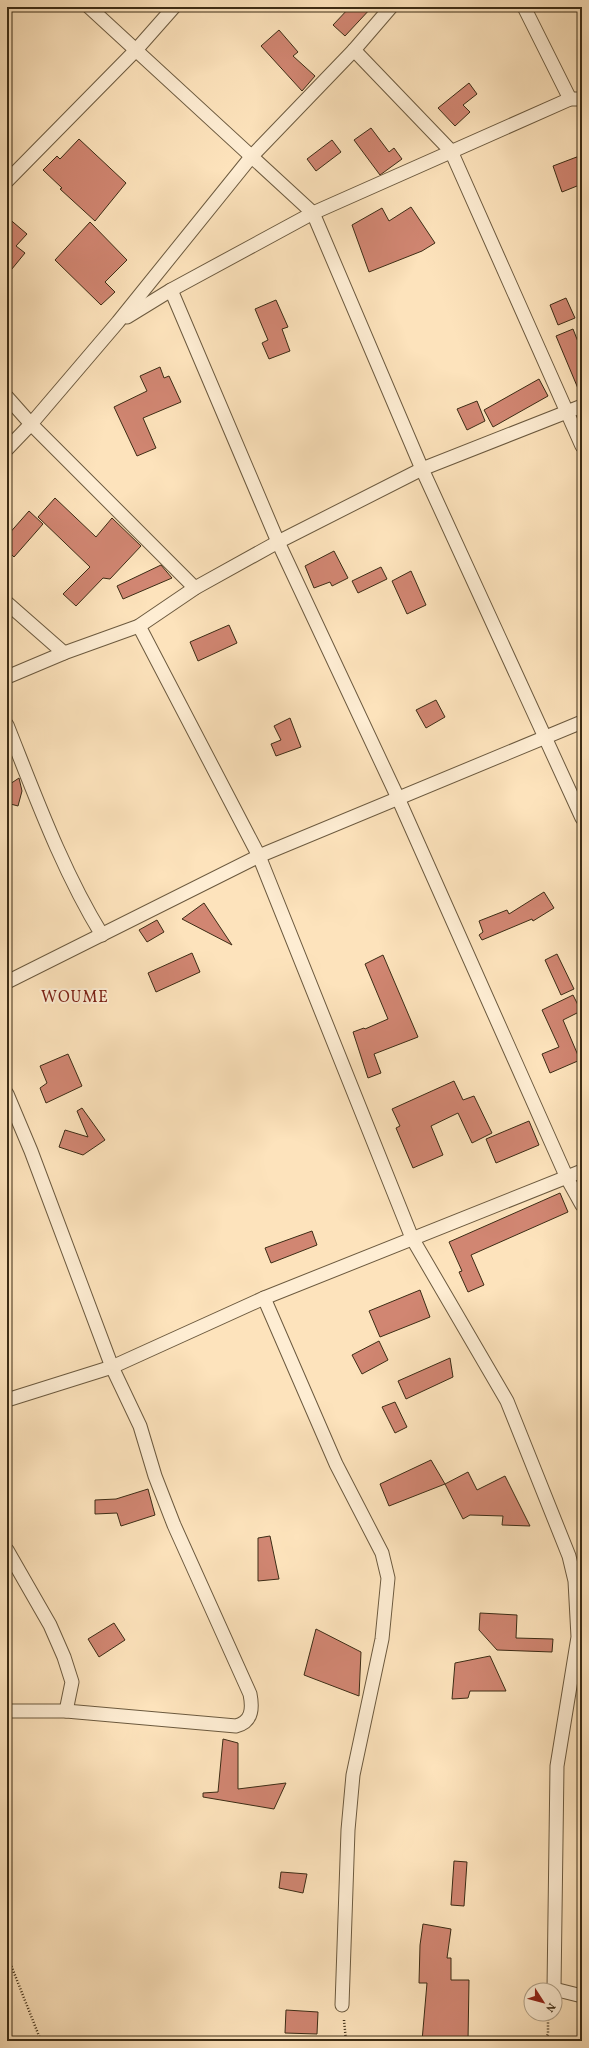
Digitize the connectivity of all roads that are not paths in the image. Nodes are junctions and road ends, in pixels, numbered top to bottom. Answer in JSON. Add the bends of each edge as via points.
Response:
{"nodes":[{"id":1,"x":89,"y":7,"type":"edge"},
{"id":2,"x":174,"y":7,"type":"edge"},
{"id":3,"x":391,"y":7,"type":"edge"},
{"id":4,"x":524,"y":7,"type":"edge"},
{"id":5,"x":136,"y":50,"type":"junction"},
{"id":6,"x":354,"y":50,"type":"junction"},
{"id":7,"x":576,"y":99,"type":"edge"},
{"id":8,"x":451,"y":151,"type":"junction"},
{"id":9,"x":251,"y":157,"type":"junction"},
{"id":10,"x":7,"y":181,"type":"edge"},
{"id":11,"x":313,"y":213,"type":"junction"},
{"id":12,"x":171,"y":290,"type":"junction"},
{"id":13,"x":118,"y":322,"type":"junction"},
{"id":14,"x":7,"y":397,"type":"edge"},
{"id":15,"x":582,"y":406,"type":"edge"},
{"id":16,"x":567,"y":412,"type":"junction"},
{"id":17,"x":31,"y":424,"type":"junction"},
{"id":18,"x":582,"y":446,"type":"edge"},
{"id":19,"x":7,"y":449,"type":"edge"},
{"id":20,"x":422,"y":470,"type":"junction"},
{"id":21,"x":278,"y":542,"type":"junction"},
{"id":22,"x":195,"y":588,"type":"junction"},
{"id":23,"x":7,"y":602,"type":"edge"},
{"id":24,"x":139,"y":626,"type":"junction"},
{"id":25,"x":64,"y":652,"type":"junction"},
{"id":26,"x":7,"y":677,"type":"edge"},
{"id":27,"x":582,"y":722,"type":"edge"},
{"id":28,"x":7,"y":725,"type":"edge"},
{"id":29,"x":546,"y":738,"type":"junction"},
{"id":30,"x":398,"y":798,"type":"junction"},
{"id":31,"x":582,"y":818,"type":"edge"},
{"id":32,"x":259,"y":856,"type":"junction"},
{"id":33,"x":102,"y":935,"type":"junction"},
{"id":34,"x":7,"y":982,"type":"edge"},
{"id":35,"x":7,"y":1094,"type":"edge"},
{"id":36,"x":582,"y":1171,"type":"edge"},
{"id":37,"x":567,"y":1178,"type":"junction"},
{"id":38,"x":582,"y":1205,"type":"edge"},
{"id":39,"x":412,"y":1238,"type":"junction"},
{"id":40,"x":264,"y":1298,"type":"junction"},
{"id":41,"x":112,"y":1367,"type":"junction"},
{"id":42,"x":7,"y":1400,"type":"edge"},
{"id":43,"x":7,"y":1550,"type":"edge"},
{"id":44,"x":7,"y":1710,"type":"edge"},
{"id":45,"x":66,"y":1711,"type":"junction"},
{"id":46,"x":582,"y":1996,"type":"edge"},
{"id":47,"x":342,"y":2004,"type":"road end"}],
"edges":[{"from":1,"to":5,"type":"street"},
{"from":2,"to":5,"type":"street"},
{"from":3,"to":6,"type":"street"},
{"from":4,"to":7,"type":"street"},
{"from":5,"to":9,"type":"street"},
{"from":5,"to":10,"type":"street"},
{"from":6,"to":8,"type":"street"},
{"from":6,"to":9,"type":"street"},
{"from":7,"to":8,"type":"street"},
{"from":8,"to":11,"type":"street"},
{"from":8,"to":16,"type":"street"},
{"from":9,"to":11,"type":"street"},
{"from":9,"to":13,"type":"street"},
{"from":11,"to":12,"type":"street"},
{"from":11,"to":20,"type":"street"},
{"from":12,"to":13,"type":"street"},
{"from":12,"to":21,"type":"street"},
{"from":13,"to":17,"type":"street"},
{"from":14,"to":17,"type":"street"},
{"from":15,"to":16,"type":"street"},
{"from":16,"to":18,"type":"street"},
{"from":16,"to":20,"type":"street"},
{"from":17,"to":19,"type":"street"},
{"from":17,"to":22,"type":"street"},
{"from":20,"to":21,"type":"street"},
{"from":20,"to":29,"type":"street"},
{"from":21,"to":22,"type":"street"},
{"from":21,"to":30,"type":"street"},
{"from":22,"to":24,"type":"street"},
{"from":23,"to":25,"type":"street"},
{"from":24,"to":25,"type":"street"},
{"from":24,"to":32,"type":"street"},
{"from":25,"to":26,"type":"street"},
{"from":27,"to":29,"type":"street"},
{"from":28,"to":33,"type":"street","via":[[67,867]]},
{"from":29,"to":30,"type":"street"},
{"from":29,"to":31,"type":"street"},
{"from":30,"to":32,"type":"street"},
{"from":30,"to":37,"type":"street"},
{"from":32,"to":33,"type":"street"},
{"from":32,"to":39,"type":"street"},
{"from":33,"to":34,"type":"street"},
{"from":35,"to":41,"type":"street"},
{"from":36,"to":37,"type":"street"},
{"from":37,"to":38,"type":"street"},
{"from":37,"to":39,"type":"street"},
{"from":39,"to":40,"type":"street"},
{"from":39,"to":46,"type":"street","via":[[507,1400],[569,1556],[575,1581],[578,1637],[557,1766],[554,1989]]},
{"from":40,"to":41,"type":"street"},
{"from":40,"to":47,"type":"street","via":[[336,1464],[382,1553],[388,1578],[382,1639],[353,1775],[348,1830]]},
{"from":41,"to":42,"type":"street"},
{"from":41,"to":45,"type":"street","via":[[140,1426],[155,1476],[250,1694],[252,1706],[250,1716],[244,1724],[236,1726]]},
{"from":43,"to":45,"type":"street","via":[[50,1625],[64,1657],[72,1682]]},
{"from":44,"to":45,"type":"street"}]}
